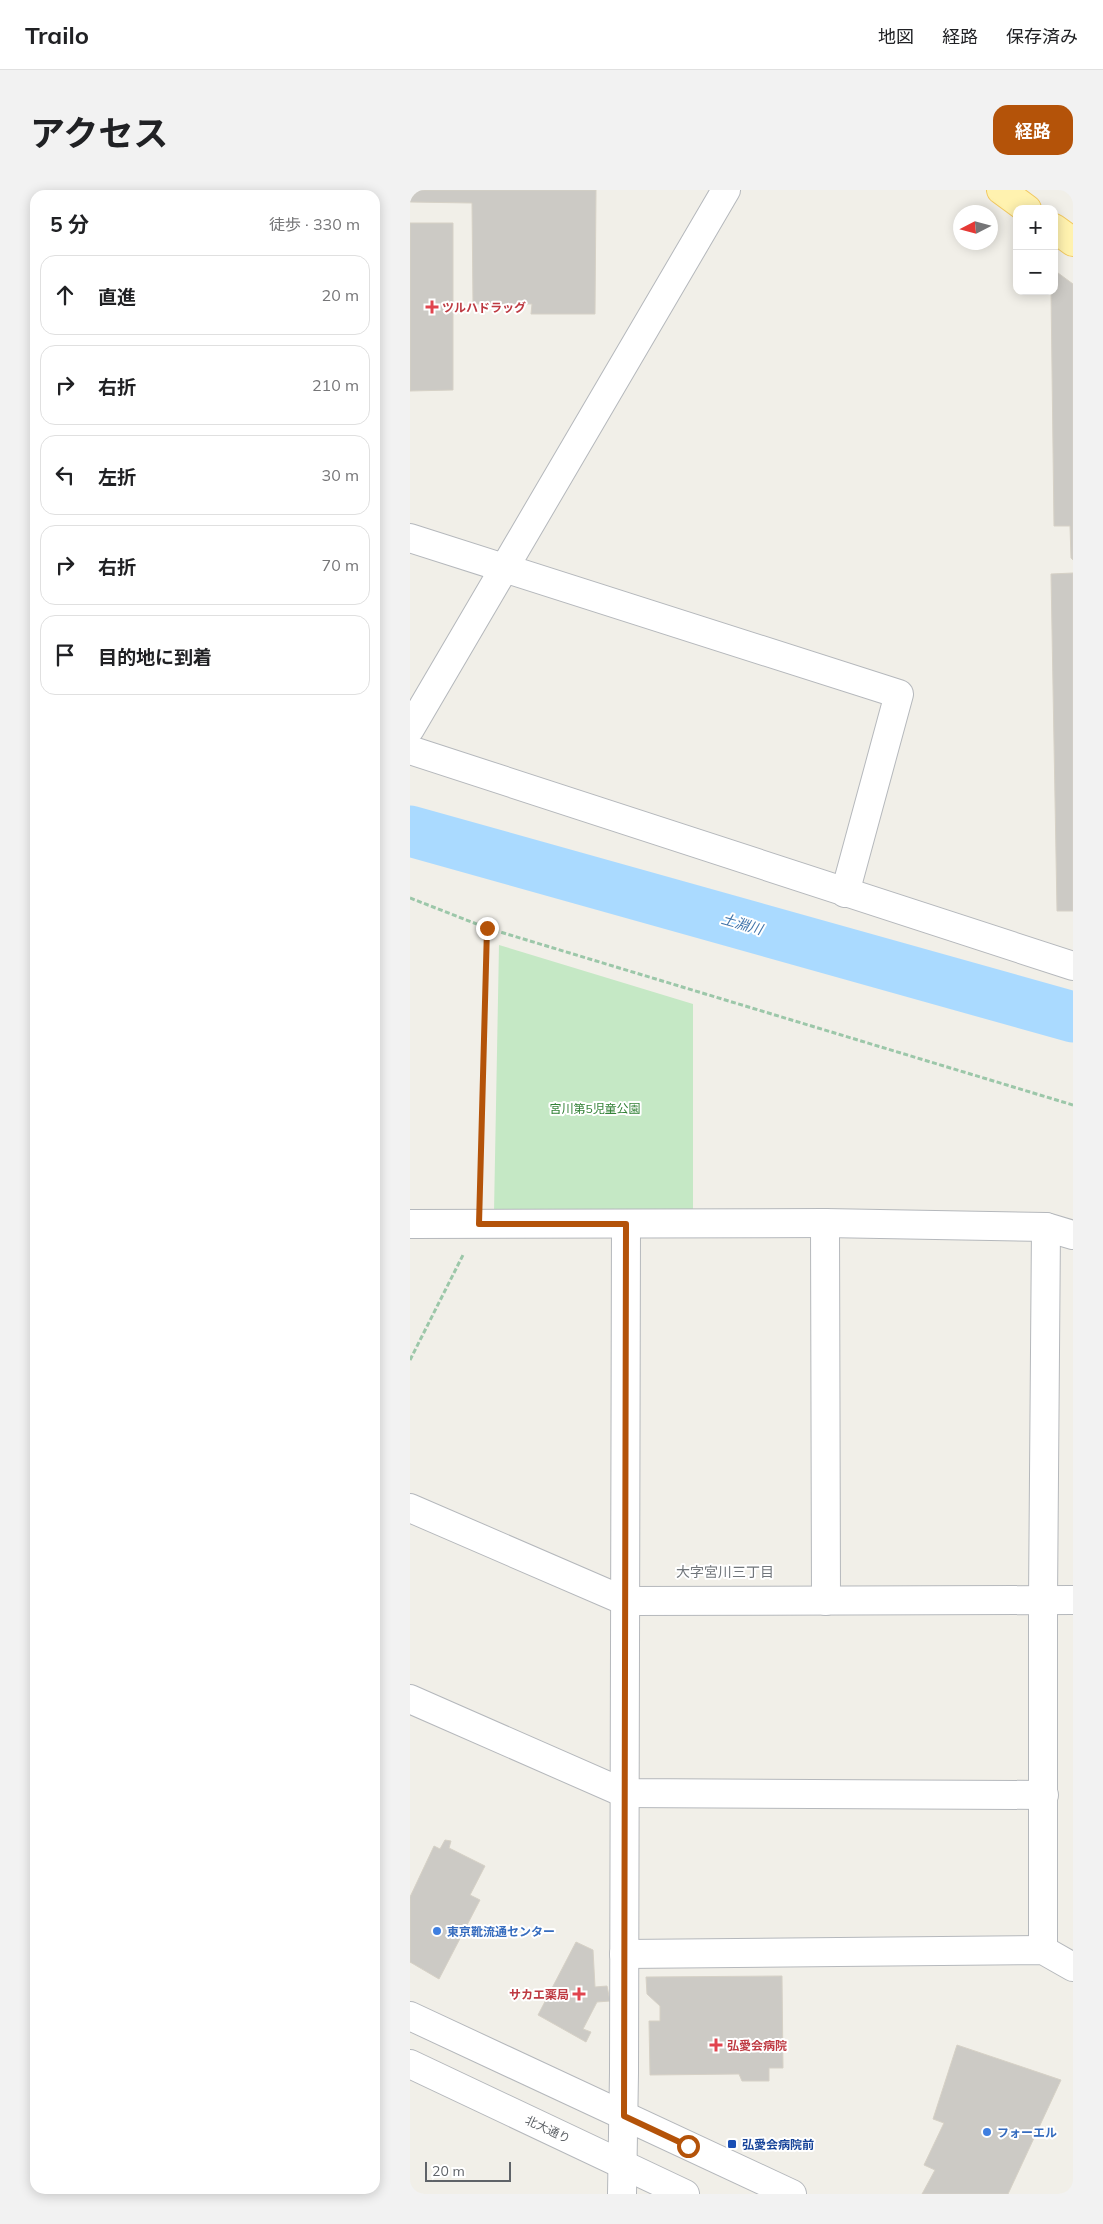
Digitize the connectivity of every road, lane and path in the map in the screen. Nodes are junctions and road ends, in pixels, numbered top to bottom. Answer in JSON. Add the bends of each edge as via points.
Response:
{"nodes":[{"id":1,"x":726,"y":190,"type":"edge"},
{"id":2,"x":1001,"y":190,"type":"edge"},
{"id":3,"x":1022,"y":205,"type":"edge"},
{"id":4,"x":1058,"y":231,"type":"edge"},
{"id":5,"x":1073,"y":242,"type":"edge"},
{"id":6,"x":410,"y":538,"type":"edge"},
{"id":7,"x":503,"y":568,"type":"junction"},
{"id":8,"x":410,"y":729,"type":"edge"},
{"id":9,"x":410,"y":750,"type":"edge"},
{"id":10,"x":845,"y":893,"type":"junction"},
{"id":11,"x":410,"y":898,"type":"edge"},
{"id":12,"x":487,"y":928,"type":"junction"},
{"id":13,"x":1073,"y":966,"type":"edge"},
{"id":14,"x":1073,"y":1105,"type":"edge"},
{"id":15,"x":410,"y":1224,"type":"edge"},
{"id":16,"x":479,"y":1224,"type":"junction"},
{"id":17,"x":626,"y":1224,"type":"junction"},
{"id":18,"x":825,"y":1224,"type":"junction"},
{"id":19,"x":1046,"y":1227,"type":"junction"},
{"id":20,"x":1073,"y":1235,"type":"edge"},
{"id":21,"x":410,"y":1360,"type":"edge"},
{"id":22,"x":410,"y":1508,"type":"edge"},
{"id":23,"x":826,"y":1600,"type":"junction"},
{"id":24,"x":1043,"y":1600,"type":"junction"},
{"id":25,"x":1073,"y":1600,"type":"edge"},
{"id":26,"x":625,"y":1601,"type":"junction"},
{"id":27,"x":410,"y":1699,"type":"edge"},
{"id":28,"x":624,"y":1793,"type":"junction"},
{"id":29,"x":1044,"y":1795,"type":"junction"},
{"id":30,"x":1043,"y":1950,"type":"junction"},
{"id":31,"x":624,"y":1954,"type":"junction"},
{"id":32,"x":1073,"y":1968,"type":"edge"},
{"id":33,"x":410,"y":2016,"type":"edge"},
{"id":34,"x":410,"y":2064,"type":"edge"},
{"id":35,"x":624,"y":2116,"type":"junction"},
{"id":36,"x":623,"y":2165,"type":"junction"},
{"id":37,"x":622,"y":2194,"type":"edge"},
{"id":38,"x":685,"y":2194,"type":"edge"},
{"id":39,"x":792,"y":2194,"type":"edge"}],
"edges":[{"from":1,"to":7,"type":"street"},
{"from":2,"to":3,"type":"main road"},
{"from":4,"to":5,"type":"main road"},
{"from":6,"to":7,"type":"street"},
{"from":7,"to":8,"type":"street"},
{"from":7,"to":10,"type":"street","via":[[899,694]]},
{"from":9,"to":10,"type":"street"},
{"from":10,"to":13,"type":"street"},
{"from":11,"to":12,"type":"path"},
{"from":12,"to":14,"type":"path"},
{"from":12,"to":16,"type":"path"},
{"from":15,"to":16,"type":"street"},
{"from":16,"to":17,"type":"street"},
{"from":16,"to":21,"type":"path"},
{"from":17,"to":18,"type":"street"},
{"from":17,"to":26,"type":"street"},
{"from":18,"to":19,"type":"street"},
{"from":18,"to":23,"type":"street"},
{"from":19,"to":20,"type":"street"},
{"from":19,"to":24,"type":"street"},
{"from":22,"to":26,"type":"street"},
{"from":23,"to":24,"type":"street"},
{"from":23,"to":26,"type":"street"},
{"from":24,"to":25,"type":"street"},
{"from":24,"to":29,"type":"street"},
{"from":26,"to":28,"type":"street"},
{"from":27,"to":28,"type":"street"},
{"from":28,"to":29,"type":"street"},
{"from":28,"to":31,"type":"street"},
{"from":29,"to":30,"type":"street"},
{"from":30,"to":31,"type":"street"},
{"from":30,"to":32,"type":"street"},
{"from":31,"to":35,"type":"street"},
{"from":33,"to":35,"type":"street"},
{"from":34,"to":36,"type":"street","name":"北大通り"},
{"from":35,"to":36,"type":"street"},
{"from":35,"to":39,"type":"street"},
{"from":36,"to":37,"type":"street"},
{"from":36,"to":38,"type":"street","name":"北大通り"}]}
